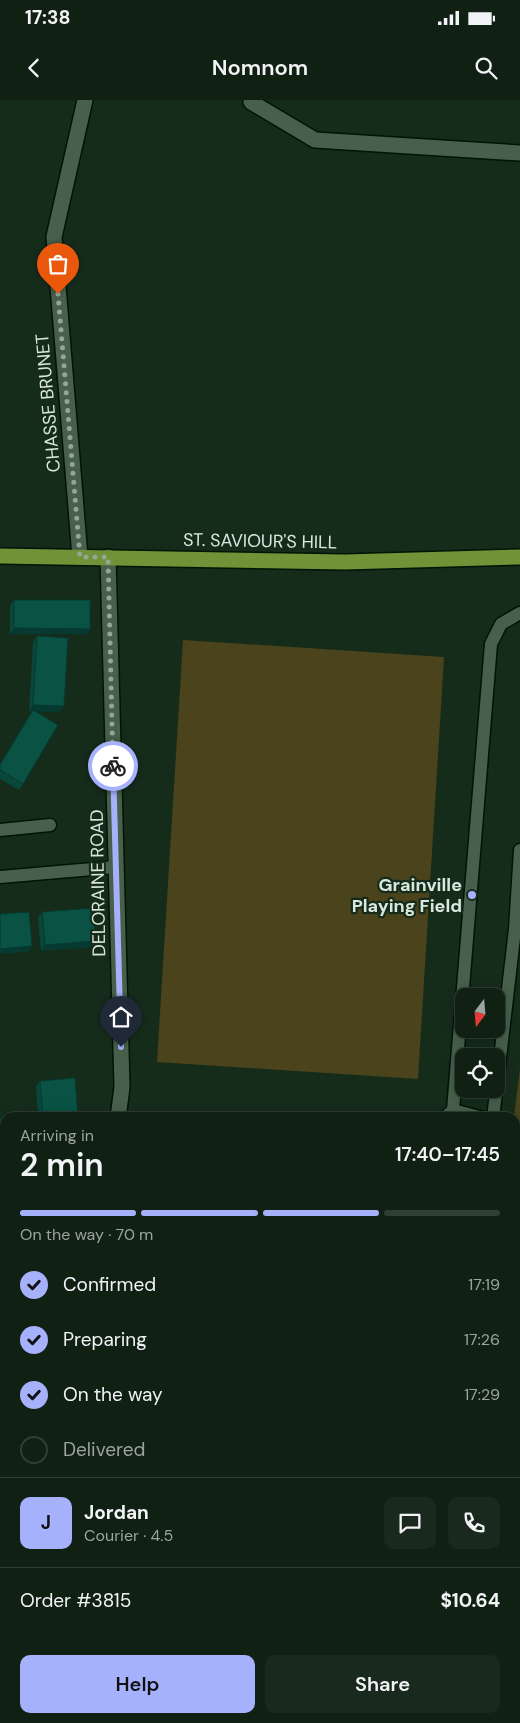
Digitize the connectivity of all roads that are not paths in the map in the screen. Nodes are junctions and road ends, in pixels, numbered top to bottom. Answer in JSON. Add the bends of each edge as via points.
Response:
{"nodes":[{"id":1,"x":85,"y":100,"type":"edge"},
{"id":2,"x":252,"y":100,"type":"edge"},
{"id":3,"x":520,"y":153,"type":"edge"},
{"id":4,"x":0,"y":556,"type":"edge"},
{"id":5,"x":80,"y":557,"type":"junction"},
{"id":6,"x":108,"y":557,"type":"junction"},
{"id":7,"x":520,"y":558,"type":"edge"},
{"id":8,"x":520,"y":613,"type":"edge"},
{"id":9,"x":50,"y":825,"type":"dead end"},
{"id":10,"x":0,"y":830,"type":"edge"},
{"id":11,"x":520,"y":850,"type":"edge"},
{"id":12,"x":116,"y":867,"type":"junction"},
{"id":13,"x":0,"y":877,"type":"edge"},
{"id":14,"x":119,"y":1112,"type":"edge"},
{"id":15,"x":448,"y":1112,"type":"edge"},
{"id":16,"x":494,"y":1112,"type":"edge"}],
"edges":[{"from":1,"to":5,"type":"street","name":"CHASSE BRUNET","via":[[54,237]]},
{"from":2,"to":3,"type":"street","via":[[315,140]]},
{"from":4,"to":5,"type":"main road","name":"ST. SAVIOUR'S HILL"},
{"from":5,"to":6,"type":"main road","name":"ST. SAVIOUR'S HILL"},
{"from":6,"to":7,"type":"main road","name":"ST. SAVIOUR'S HILL","via":[[345,562]]},
{"from":6,"to":12,"type":"street","name":"DELORAINE ROAD"},
{"from":8,"to":15,"type":"lane","via":[[501,624],[491,644]]},
{"from":9,"to":10,"type":"lane"},
{"from":11,"to":16,"type":"lane","via":[[515,929]]},
{"from":12,"to":13,"type":"lane"},
{"from":12,"to":14,"type":"street","name":"DELORAINE ROAD","via":[[122,1087]]}]}
